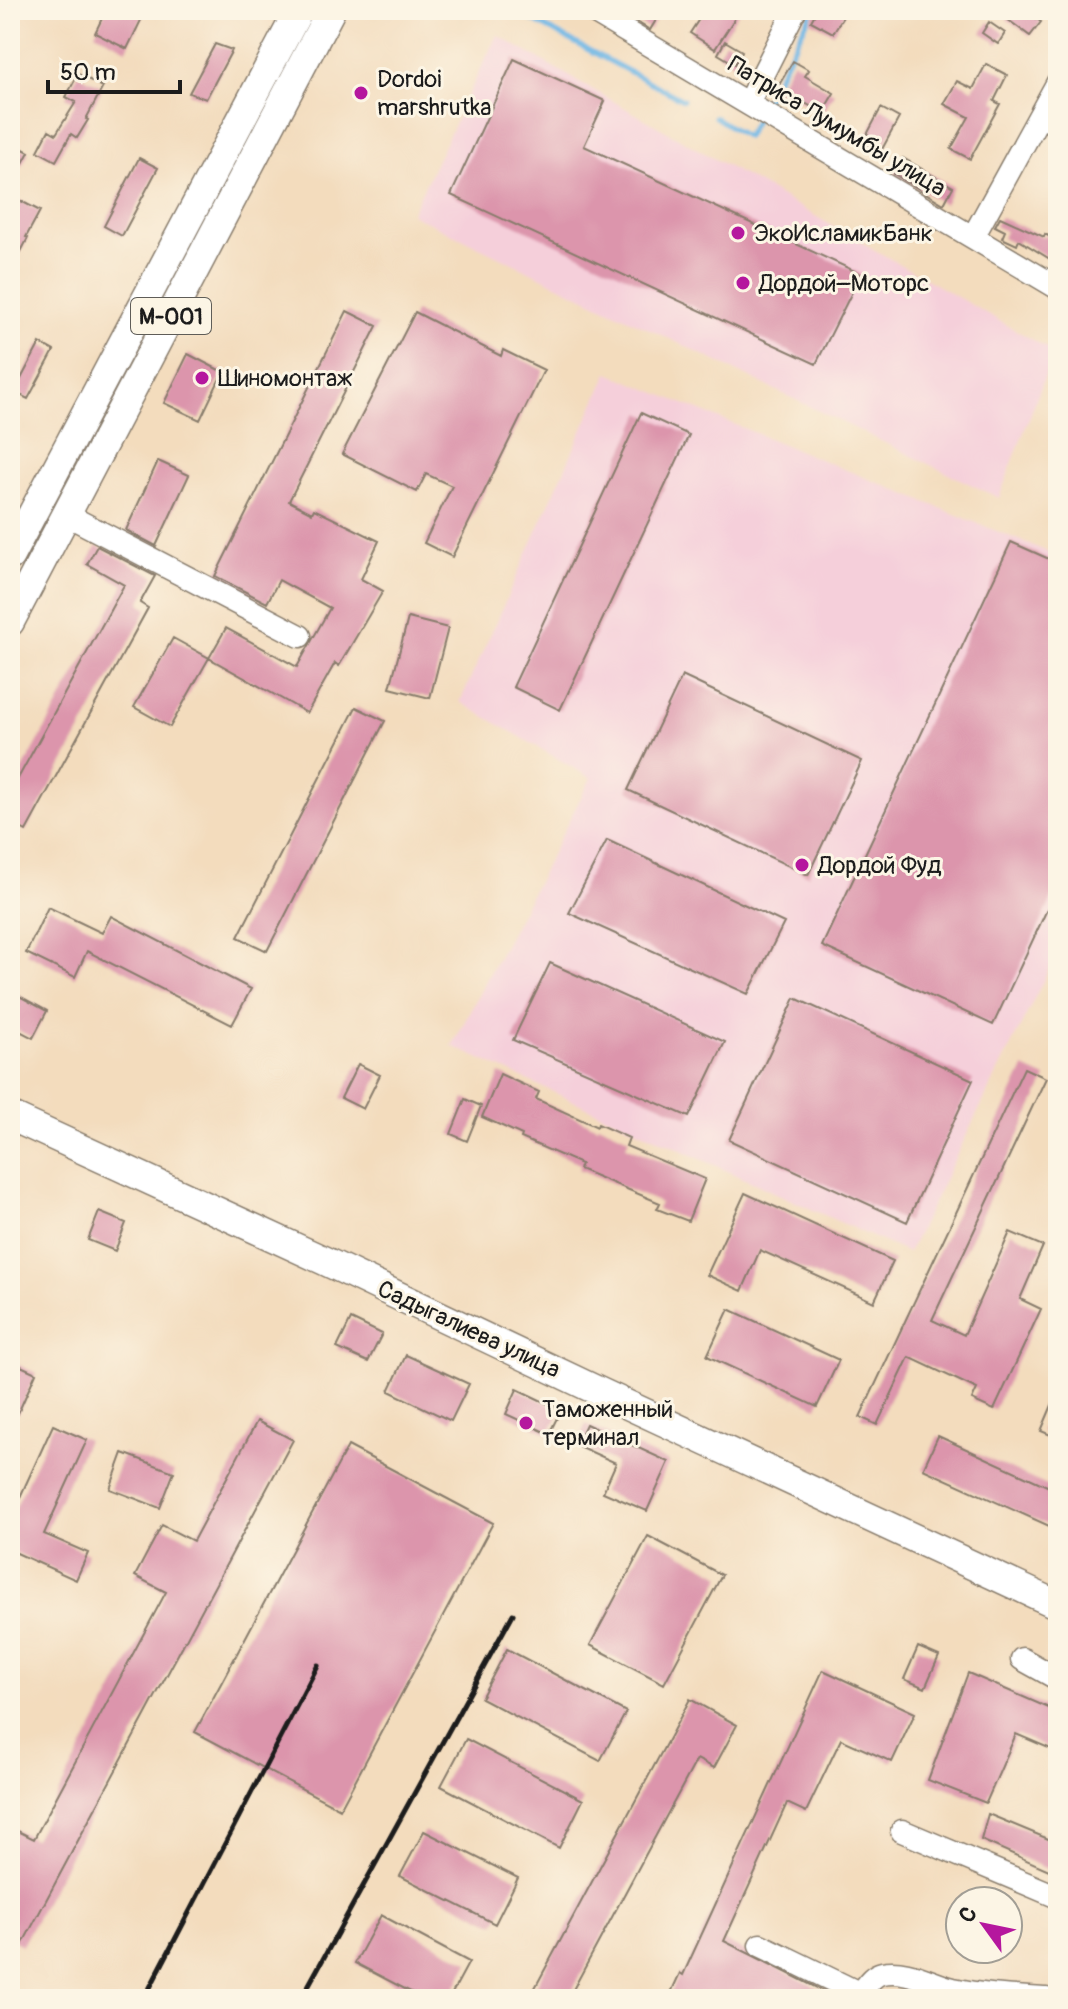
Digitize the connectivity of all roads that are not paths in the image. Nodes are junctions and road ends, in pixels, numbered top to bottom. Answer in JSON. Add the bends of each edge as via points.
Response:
{"nodes":[{"id":1,"x":299,"y":10,"type":"edge"},
{"id":2,"x":331,"y":10,"type":"edge"},
{"id":3,"x":795,"y":10,"type":"edge"},
{"id":4,"x":595,"y":11,"type":"edge"},
{"id":5,"x":1058,"y":82,"type":"edge"},
{"id":6,"x":748,"y":103,"type":"junction"},
{"id":7,"x":1050,"y":120,"type":"edge"},
{"id":8,"x":973,"y":237,"type":"junction"},
{"id":9,"x":1058,"y":288,"type":"edge"},
{"id":10,"x":67,"y":515,"type":"junction"},
{"id":11,"x":10,"y":556,"type":"edge"},
{"id":12,"x":10,"y":622,"type":"edge"},
{"id":13,"x":300,"y":636,"type":"dead end"},
{"id":14,"x":10,"y":1116,"type":"edge"},
{"id":15,"x":1058,"y":1605,"type":"edge"},
{"id":16,"x":1022,"y":1659,"type":"dead end"},
{"id":17,"x":1058,"y":1679,"type":"edge"},
{"id":18,"x":902,"y":1831,"type":"dead end"},
{"id":19,"x":1058,"y":1897,"type":"edge"},
{"id":20,"x":760,"y":1945,"type":"dead end"},
{"id":21,"x":865,"y":1996,"type":"edge"},
{"id":22,"x":1046,"y":1999,"type":"edge"}],
"edges":[{"from":1,"to":11,"type":"main road","number":"M-001"},
{"from":2,"to":10,"type":"main road","number":"M-001"},
{"from":3,"to":6,"type":"street"},
{"from":4,"to":6,"type":"street","name":"Патриса Лумумбы улица"},
{"from":5,"to":7,"type":"street"},
{"from":6,"to":8,"type":"street","name":"Патриса Лумумбы улица"},
{"from":7,"to":8,"type":"street"},
{"from":8,"to":9,"type":"street","name":"Патриса Лумумбы улица"},
{"from":10,"to":12,"type":"main road","number":"M-001"},
{"from":10,"to":13,"type":"street"},
{"from":14,"to":15,"type":"main road","name":"Садыгалиева улица"},
{"from":16,"to":17,"type":"street"},
{"from":18,"to":19,"type":"street"},
{"from":20,"to":21,"type":"street"},
{"from":21,"to":22,"type":"street","via":[[877,1974],[893,1971],[951,1989]]}]}
